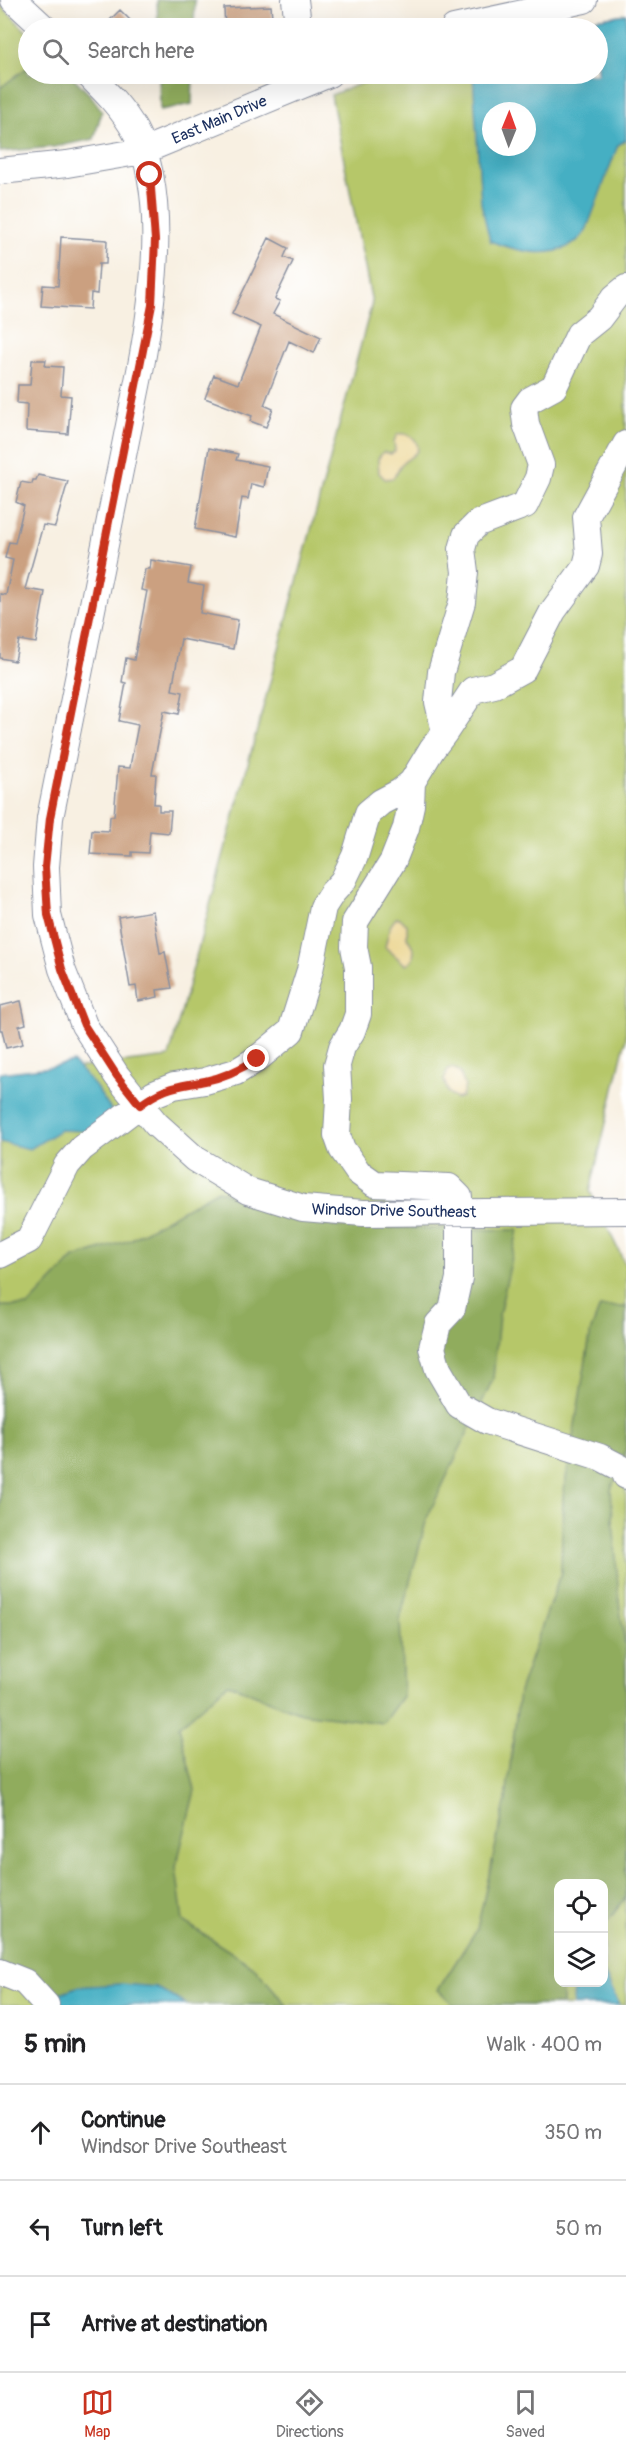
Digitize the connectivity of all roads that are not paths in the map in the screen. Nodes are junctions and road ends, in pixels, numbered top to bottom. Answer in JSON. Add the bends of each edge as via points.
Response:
{"nodes":[{"id":1,"x":14,"y":0,"type":"edge"},
{"id":2,"x":295,"y":0,"type":"edge"},
{"id":3,"x":576,"y":1,"type":"edge"},
{"id":4,"x":543,"y":4,"type":"edge"},
{"id":5,"x":34,"y":18,"type":"edge"},
{"id":6,"x":296,"y":18,"type":"edge"},
{"id":7,"x":491,"y":18,"type":"edge"},
{"id":8,"x":98,"y":84,"type":"edge"},
{"id":9,"x":305,"y":84,"type":"edge"},
{"id":10,"x":143,"y":151,"type":"junction"},
{"id":11,"x":0,"y":171,"type":"edge"},
{"id":12,"x":626,"y":288,"type":"edge"},
{"id":13,"x":626,"y":444,"type":"edge"},
{"id":14,"x":445,"y":732,"type":"junction"},
{"id":15,"x":412,"y":782,"type":"junction"},
{"id":16,"x":140,"y":1105,"type":"junction"},
{"id":17,"x":626,"y":1210,"type":"edge"},
{"id":18,"x":459,"y":1212,"type":"junction"},
{"id":19,"x":0,"y":1255,"type":"edge"},
{"id":20,"x":626,"y":1476,"type":"edge"},
{"id":21,"x":0,"y":1972,"type":"edge"},
{"id":22,"x":46,"y":2005,"type":"edge"}],
"edges":[{"from":1,"to":5,"type":"street"},
{"from":2,"to":6,"type":"street"},
{"from":3,"to":4,"type":"street"},
{"from":4,"to":7,"type":"street"},
{"from":8,"to":10,"type":"street","name":"Windsor Drive Southeast","via":[[134,130]]},
{"from":9,"to":10,"type":"street","name":"East Main Drive"},
{"from":10,"to":11,"type":"street","name":"East Main Drive"},
{"from":10,"to":16,"type":"street","name":"Windsor Drive Southeast","via":[[150,175],[155,240],[152,305],[58,772],[45,867],[48,915],[62,969],[84,1025]]},
{"from":12,"to":14,"type":"street","via":[[579,334],[554,387],[530,400],[524,408],[541,465],[530,498],[525,505],[478,523],[466,535],[462,549],[462,602],[441,672],[438,702]]},
{"from":13,"to":14,"type":"street","via":[[586,517],[586,566],[553,611],[523,669],[494,685],[473,690]]},
{"from":14,"to":15,"type":"street"},
{"from":15,"to":16,"type":"street","via":[[368,813],[355,856],[323,908],[310,970],[291,1031],[236,1072],[174,1086]]},
{"from":15,"to":18,"type":"street","via":[[406,828],[393,861],[355,922],[358,1014],[337,1065],[337,1136],[358,1172],[375,1184],[449,1187],[459,1197]]},
{"from":16,"to":18,"type":"street","name":"Windsor Drive Southeast","via":[[195,1158],[248,1191],[303,1208]]},
{"from":16,"to":19,"type":"street","via":[[82,1148],[67,1165],[29,1240]]},
{"from":17,"to":18,"type":"street","name":"Windsor Drive Southeast"},
{"from":18,"to":20,"type":"street","via":[[459,1278],[452,1309],[438,1324],[432,1347],[438,1369],[459,1406],[487,1421],[600,1457],[625,1470]]},
{"from":21,"to":22,"type":"street","via":[[25,1982]]}]}
